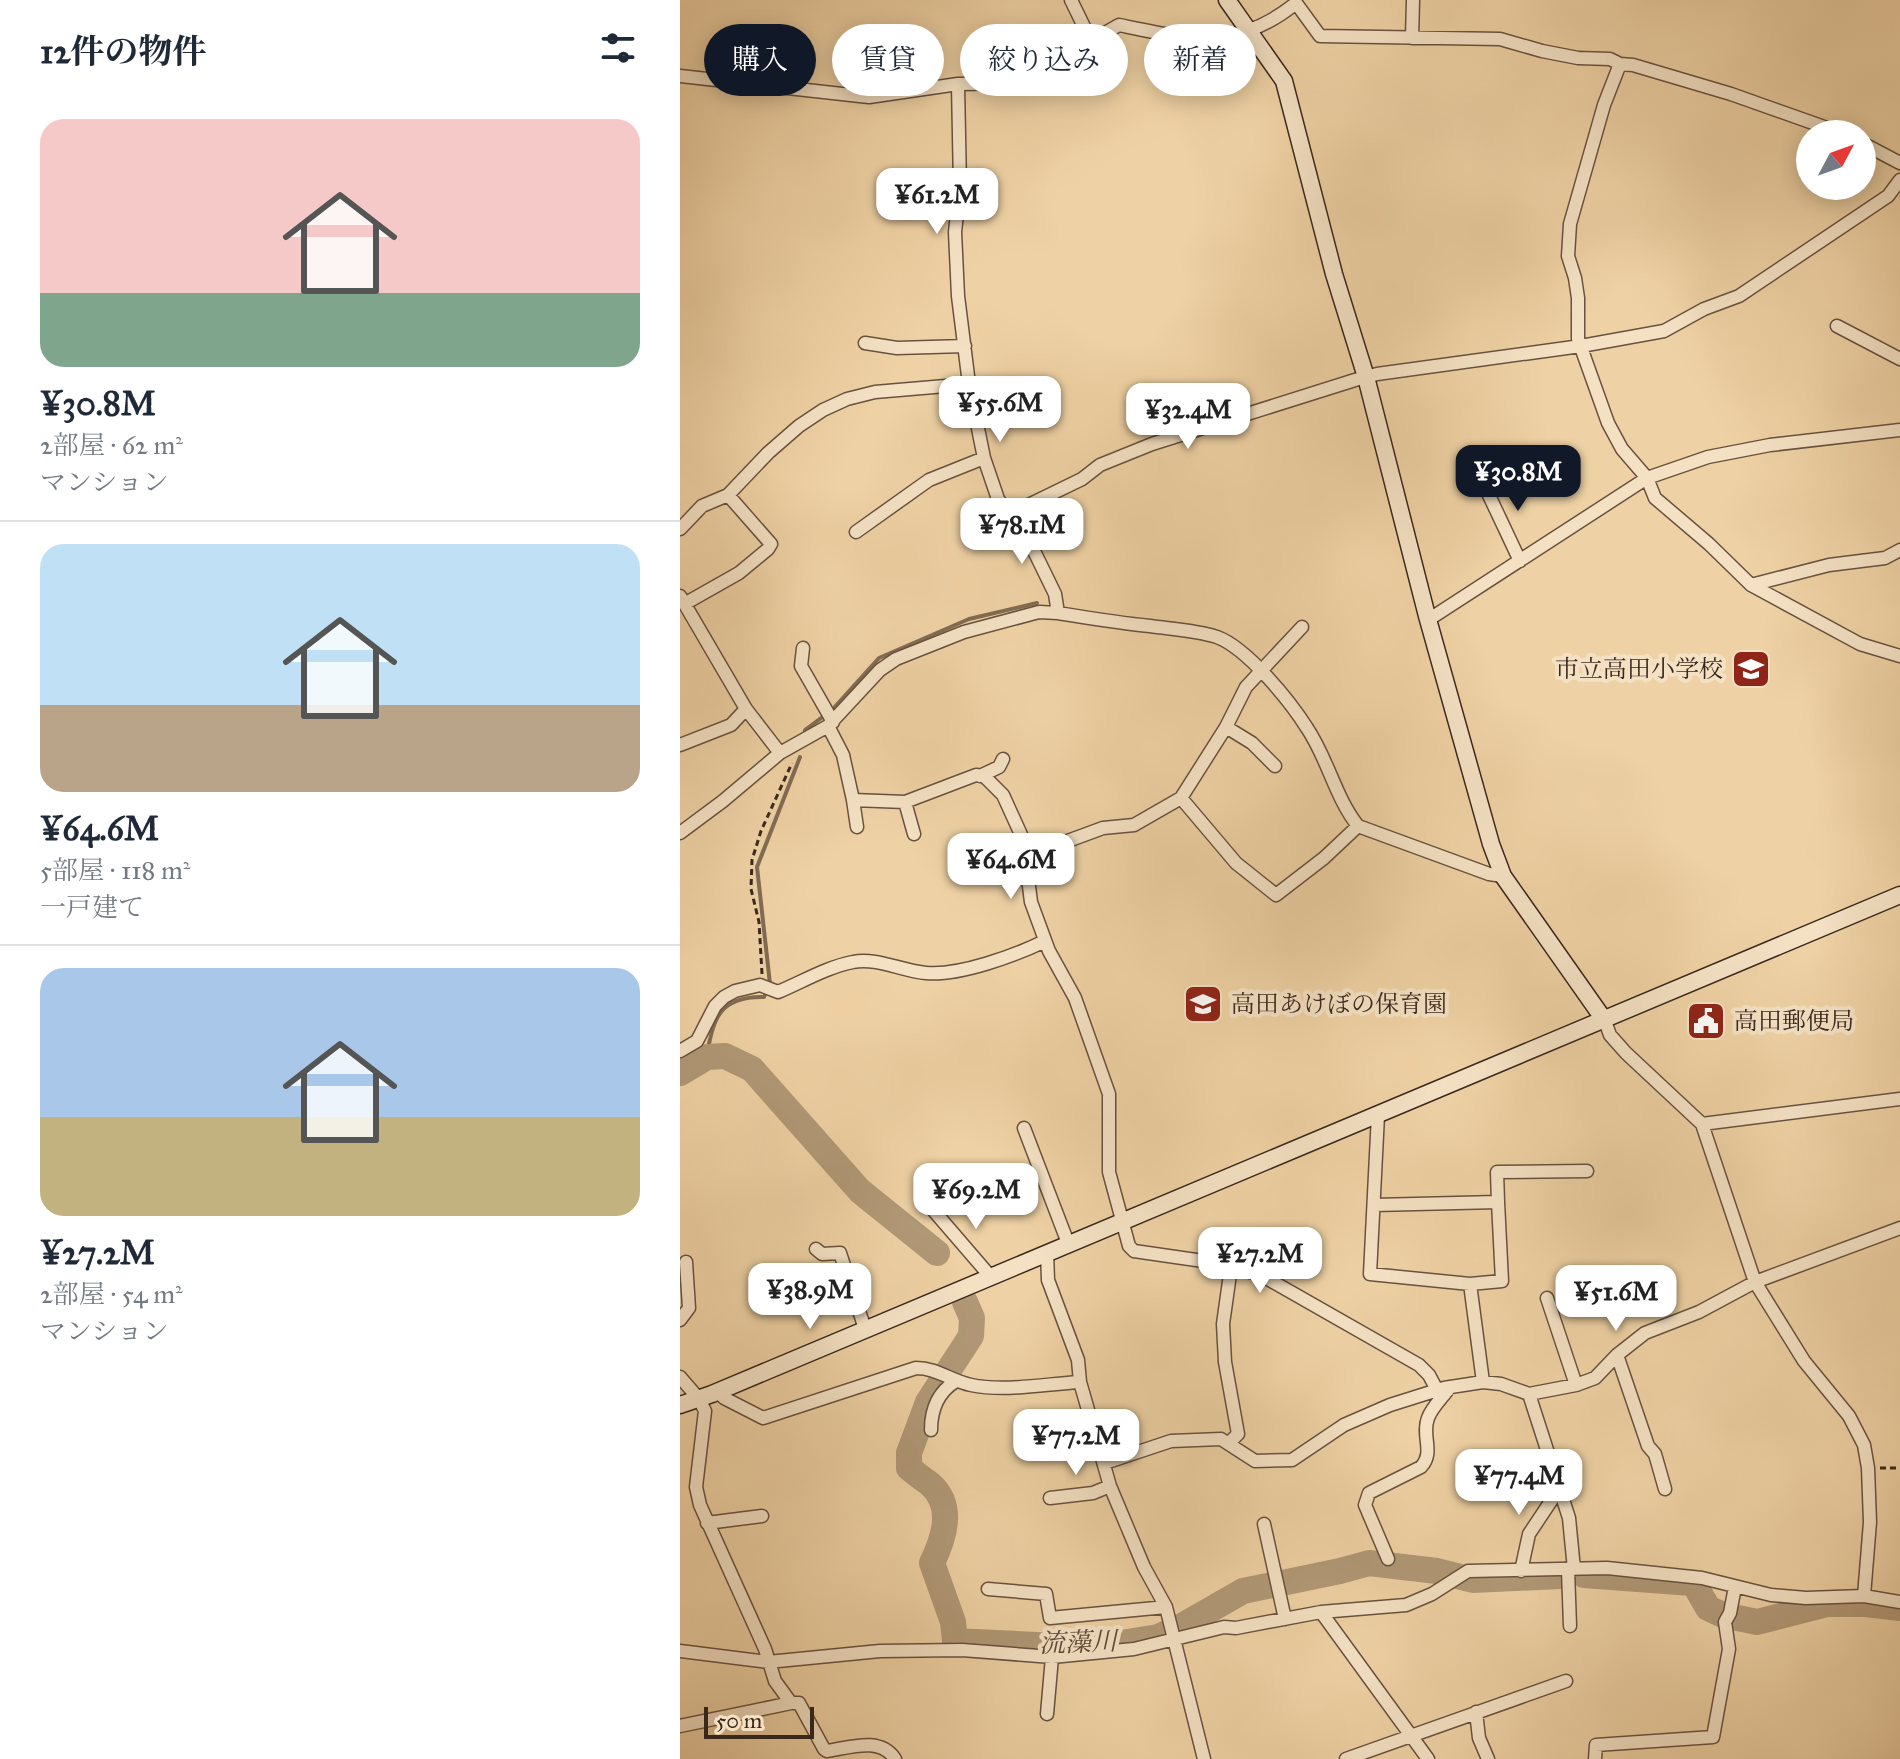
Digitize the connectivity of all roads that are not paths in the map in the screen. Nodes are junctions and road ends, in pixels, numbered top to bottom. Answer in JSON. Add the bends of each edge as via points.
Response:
{"nodes":[{"id":1,"x":1071,"y":0,"type":"edge"},
{"id":2,"x":1227,"y":0,"type":"edge"},
{"id":3,"x":1413,"y":0,"type":"edge"},
{"id":4,"x":1083,"y":24,"type":"edge"},
{"id":5,"x":1245,"y":24,"type":"edge"},
{"id":6,"x":1256,"y":27,"type":"edge"},
{"id":7,"x":1412,"y":38,"type":"junction"},
{"id":8,"x":1256,"y":40,"type":"edge"},
{"id":9,"x":1620,"y":64,"type":"junction"},
{"id":10,"x":680,"y":76,"type":"edge"},
{"id":11,"x":958,"y":84,"type":"joint"},
{"id":12,"x":1804,"y":120,"type":"edge"},
{"id":13,"x":1876,"y":150,"type":"edge"},
{"id":14,"x":1900,"y":163,"type":"edge"},
{"id":15,"x":1900,"y":180,"type":"edge"},
{"id":16,"x":1837,"y":326,"type":"dead end"},
{"id":17,"x":865,"y":343,"type":"dead end"},
{"id":18,"x":965,"y":346,"type":"junction"},
{"id":19,"x":1581,"y":346,"type":"junction"},
{"id":20,"x":1900,"y":359,"type":"edge"},
{"id":21,"x":1366,"y":377,"type":"junction"},
{"id":22,"x":969,"y":384,"type":"junction"},
{"id":23,"x":1900,"y":430,"type":"edge"},
{"id":24,"x":984,"y":458,"type":"junction"},
{"id":25,"x":1532,"y":473,"type":"dead end"},
{"id":26,"x":1647,"y":478,"type":"junction"},
{"id":27,"x":728,"y":495,"type":"junction"},
{"id":28,"x":1008,"y":515,"type":"junction"},
{"id":29,"x":680,"y":529,"type":"edge"},
{"id":30,"x":856,"y":532,"type":"dead end"},
{"id":31,"x":1900,"y":550,"type":"edge"},
{"id":32,"x":1520,"y":561,"type":"junction"},
{"id":33,"x":1751,"y":585,"type":"junction"},
{"id":34,"x":683,"y":599,"type":"edge"},
{"id":35,"x":1058,"y":613,"type":"junction"},
{"id":36,"x":1428,"y":620,"type":"junction"},
{"id":37,"x":1302,"y":627,"type":"dead end"},
{"id":38,"x":803,"y":648,"type":"dead end"},
{"id":39,"x":1900,"y":656,"type":"edge"},
{"id":40,"x":1262,"y":673,"type":"junction"},
{"id":41,"x":746,"y":709,"type":"junction"},
{"id":42,"x":829,"y":718,"type":"junction"},
{"id":43,"x":1226,"y":727,"type":"junction"},
{"id":44,"x":680,"y":745,"type":"edge"},
{"id":45,"x":786,"y":750,"type":"junction"},
{"id":46,"x":1003,"y":759,"type":"dead end"},
{"id":47,"x":1275,"y":766,"type":"dead end"},
{"id":48,"x":980,"y":776,"type":"junction"},
{"id":49,"x":1181,"y":798,"type":"junction"},
{"id":50,"x":853,"y":800,"type":"junction"},
{"id":51,"x":905,"y":802,"type":"junction"},
{"id":52,"x":1358,"y":826,"type":"junction"},
{"id":53,"x":857,"y":827,"type":"dead end"},
{"id":54,"x":680,"y":833,"type":"edge"},
{"id":55,"x":914,"y":834,"type":"dead end"},
{"id":56,"x":1025,"y":847,"type":"junction"},
{"id":57,"x":1503,"y":876,"type":"junction"},
{"id":58,"x":1900,"y":895,"type":"edge"},
{"id":59,"x":1045,"y":941,"type":"junction"},
{"id":60,"x":1605,"y":1021,"type":"junction"},
{"id":61,"x":680,"y":1051,"type":"edge"},
{"id":62,"x":1900,"y":1099,"type":"edge"},
{"id":63,"x":1378,"y":1115,"type":"junction"},
{"id":64,"x":1702,"y":1124,"type":"junction"},
{"id":65,"x":1024,"y":1128,"type":"dead end"},
{"id":66,"x":1587,"y":1171,"type":"dead end"},
{"id":67,"x":1498,"y":1202,"type":"junction"},
{"id":68,"x":1374,"y":1205,"type":"junction"},
{"id":69,"x":934,"y":1211,"type":"dead end"},
{"id":70,"x":1123,"y":1220,"type":"junction"},
{"id":71,"x":1900,"y":1228,"type":"edge"},
{"id":72,"x":1068,"y":1243,"type":"junction"},
{"id":73,"x":816,"y":1249,"type":"dead end"},
{"id":74,"x":1047,"y":1252,"type":"junction"},
{"id":75,"x":686,"y":1262,"type":"dead end"},
{"id":76,"x":1231,"y":1267,"type":"junction"},
{"id":77,"x":990,"y":1276,"type":"junction"},
{"id":78,"x":1755,"y":1282,"type":"junction"},
{"id":79,"x":1470,"y":1284,"type":"junction"},
{"id":80,"x":1547,"y":1298,"type":"dead end"},
{"id":81,"x":680,"y":1320,"type":"edge"},
{"id":82,"x":865,"y":1329,"type":"junction"},
{"id":83,"x":1617,"y":1355,"type":"junction"},
{"id":84,"x":680,"y":1377,"type":"edge"},
{"id":85,"x":948,"y":1377,"type":"junction"},
{"id":86,"x":1080,"y":1382,"type":"junction"},
{"id":87,"x":1483,"y":1382,"type":"junction"},
{"id":88,"x":1576,"y":1385,"type":"junction"},
{"id":89,"x":1444,"y":1389,"type":"junction"},
{"id":90,"x":718,"y":1392,"type":"junction"},
{"id":91,"x":1529,"y":1394,"type":"junction"},
{"id":92,"x":699,"y":1399,"type":"junction"},
{"id":93,"x":680,"y":1405,"type":"edge"},
{"id":94,"x":931,"y":1430,"type":"dead end"},
{"id":95,"x":1230,"y":1442,"type":"junction"},
{"id":96,"x":1105,"y":1463,"type":"junction"},
{"id":97,"x":1110,"y":1486,"type":"junction"},
{"id":98,"x":1665,"y":1489,"type":"dead end"},
{"id":99,"x":1561,"y":1493,"type":"junction"},
{"id":100,"x":1050,"y":1498,"type":"dead end"},
{"id":101,"x":762,"y":1516,"type":"dead end"},
{"id":102,"x":707,"y":1523,"type":"junction"},
{"id":103,"x":1264,"y":1524,"type":"dead end"},
{"id":104,"x":1388,"y":1559,"type":"dead end"},
{"id":105,"x":1571,"y":1570,"type":"junction"},
{"id":106,"x":1521,"y":1571,"type":"junction"},
{"id":107,"x":1735,"y":1587,"type":"junction"},
{"id":108,"x":988,"y":1589,"type":"dead end"},
{"id":109,"x":1864,"y":1596,"type":"junction"},
{"id":110,"x":1900,"y":1602,"type":"edge"},
{"id":111,"x":1166,"y":1607,"type":"junction"},
{"id":112,"x":1321,"y":1612,"type":"junction"},
{"id":113,"x":1285,"y":1619,"type":"junction"},
{"id":114,"x":1570,"y":1626,"type":"dead end"},
{"id":115,"x":1174,"y":1633,"type":"junction"},
{"id":116,"x":680,"y":1651,"type":"edge"},
{"id":117,"x":1052,"y":1657,"type":"junction"},
{"id":118,"x":768,"y":1662,"type":"junction"},
{"id":119,"x":1566,"y":1681,"type":"dead end"},
{"id":120,"x":791,"y":1703,"type":"junction"},
{"id":121,"x":1476,"y":1712,"type":"junction"},
{"id":122,"x":1047,"y":1714,"type":"dead end"},
{"id":123,"x":680,"y":1726,"type":"edge"},
{"id":124,"x":1411,"y":1735,"type":"junction"},
{"id":125,"x":895,"y":1759,"type":"edge"},
{"id":126,"x":1204,"y":1759,"type":"edge"},
{"id":127,"x":1346,"y":1759,"type":"edge"},
{"id":128,"x":1428,"y":1759,"type":"edge"},
{"id":129,"x":1488,"y":1759,"type":"edge"},
{"id":130,"x":1595,"y":1759,"type":"edge"}],
"edges":[{"from":1,"to":4,"type":"street"},
{"from":2,"to":5,"type":"street"},
{"from":3,"to":7,"type":"street"},
{"from":6,"to":7,"type":"street","via":[[1296,3],[1320,36]]},
{"from":7,"to":9,"type":"street","via":[[1500,39]]},
{"from":8,"to":21,"type":"street","via":[[1284,81]]},
{"from":9,"to":12,"type":"street"},
{"from":9,"to":19,"type":"street","via":[[1570,224],[1568,256]]},
{"from":10,"to":11,"type":"street","via":[[869,97]]},
{"from":11,"to":18,"type":"street","via":[[960,187],[955,232]]},
{"from":13,"to":14,"type":"street"},
{"from":15,"to":19,"type":"street","via":[[1888,196],[1739,296],[1664,331]]},
{"from":16,"to":20,"type":"street"},
{"from":17,"to":18,"type":"street","via":[[897,348]]},
{"from":18,"to":22,"type":"street"},
{"from":19,"to":21,"type":"street"},
{"from":19,"to":26,"type":"street","via":[[1608,423]]},
{"from":21,"to":28,"type":"street","via":[[1152,444],[1100,465]]},
{"from":21,"to":36,"type":"street"},
{"from":22,"to":24,"type":"street"},
{"from":22,"to":27,"type":"street","via":[[875,392],[823,410],[799,426]]},
{"from":23,"to":26,"type":"street","via":[[1754,448]]},
{"from":24,"to":28,"type":"street"},
{"from":24,"to":30,"type":"street","via":[[929,480]]},
{"from":25,"to":32,"type":"street","via":[[1487,491]]},
{"from":26,"to":32,"type":"street"},
{"from":26,"to":33,"type":"street","via":[[1655,498]]},
{"from":27,"to":29,"type":"street","via":[[702,506]]},
{"from":27,"to":34,"type":"street","via":[[771,544],[739,573]]},
{"from":28,"to":35,"type":"street","via":[[1035,553]]},
{"from":31,"to":33,"type":"street","via":[[1885,558],[1829,565]]},
{"from":32,"to":36,"type":"street"},
{"from":33,"to":39,"type":"street","via":[[1860,644]]},
{"from":34,"to":41,"type":"street"},
{"from":35,"to":40,"type":"street","via":[[1216,637]]},
{"from":35,"to":42,"type":"street","via":[[1039,612],[964,632],[896,659]]},
{"from":36,"to":57,"type":"street"},
{"from":37,"to":40,"type":"street"},
{"from":38,"to":42,"type":"street","via":[[801,666]]},
{"from":40,"to":43,"type":"street","via":[[1246,687]]},
{"from":40,"to":52,"type":"street","via":[[1308,728]]},
{"from":41,"to":44,"type":"street","via":[[731,725]]},
{"from":41,"to":45,"type":"street"},
{"from":42,"to":45,"type":"street"},
{"from":42,"to":50,"type":"street"},
{"from":43,"to":47,"type":"street"},
{"from":43,"to":49,"type":"street"},
{"from":45,"to":54,"type":"street"},
{"from":46,"to":48,"type":"street","via":[[999,767]]},
{"from":48,"to":51,"type":"street"},
{"from":48,"to":56,"type":"street","via":[[1003,795]]},
{"from":49,"to":52,"type":"street","via":[[1236,863],[1276,895]]},
{"from":49,"to":56,"type":"street","via":[[1134,825],[1103,828],[1046,849]]},
{"from":50,"to":51,"type":"street"},
{"from":50,"to":53,"type":"street"},
{"from":51,"to":55,"type":"street"},
{"from":52,"to":57,"type":"street"},
{"from":56,"to":59,"type":"street","via":[[1028,894]]},
{"from":57,"to":60,"type":"street"},
{"from":58,"to":60,"type":"street"},
{"from":59,"to":61,"type":"street","via":[[960,969],[931,973],[854,961],[778,992],[735,991],[715,1006],[697,1041]]},
{"from":59,"to":70,"type":"street","via":[[1075,998],[1109,1094],[1109,1172]]},
{"from":60,"to":63,"type":"street"},
{"from":60,"to":64,"type":"street","via":[[1626,1053]]},
{"from":62,"to":64,"type":"street"},
{"from":63,"to":68,"type":"street"},
{"from":63,"to":70,"type":"street"},
{"from":64,"to":78,"type":"street"},
{"from":65,"to":72,"type":"street"},
{"from":66,"to":67,"type":"street","via":[[1497,1172]]},
{"from":67,"to":68,"type":"street"},
{"from":67,"to":79,"type":"street","via":[[1502,1281]]},
{"from":68,"to":79,"type":"street","via":[[1370,1274]]},
{"from":69,"to":77,"type":"street"},
{"from":70,"to":72,"type":"street"},
{"from":70,"to":76,"type":"street","via":[[1134,1251]]},
{"from":71,"to":78,"type":"street"},
{"from":72,"to":74,"type":"street"},
{"from":73,"to":82,"type":"street","via":[[840,1253]]},
{"from":74,"to":77,"type":"street"},
{"from":74,"to":86,"type":"street","via":[[1048,1280],[1078,1360]]},
{"from":75,"to":81,"type":"street","via":[[689,1308]]},
{"from":76,"to":89,"type":"street","via":[[1261,1275],[1419,1365]]},
{"from":76,"to":95,"type":"street","via":[[1223,1324],[1238,1434]]},
{"from":77,"to":82,"type":"street"},
{"from":78,"to":83,"type":"street","via":[[1645,1333]]},
{"from":78,"to":109,"type":"street","via":[[1864,1445],[1870,1522]]},
{"from":79,"to":87,"type":"street"},
{"from":80,"to":88,"type":"street"},
{"from":82,"to":90,"type":"street"},
{"from":83,"to":88,"type":"street","via":[[1595,1378]]},
{"from":83,"to":98,"type":"street"},
{"from":84,"to":92,"type":"street"},
{"from":85,"to":86,"type":"street","via":[[995,1388]]},
{"from":85,"to":90,"type":"street","via":[[916,1368],[763,1418]]},
{"from":85,"to":94,"type":"street","via":[[949,1385],[933,1407]]},
{"from":86,"to":96,"type":"street"},
{"from":87,"to":89,"type":"street"},
{"from":87,"to":91,"type":"street"},
{"from":88,"to":91,"type":"street"},
{"from":89,"to":95,"type":"street","via":[[1344,1425],[1292,1460],[1255,1461]]},
{"from":89,"to":104,"type":"street","via":[[1426,1423],[1426,1462],[1365,1498]]},
{"from":90,"to":92,"type":"street"},
{"from":91,"to":99,"type":"street"},
{"from":92,"to":93,"type":"street"},
{"from":92,"to":102,"type":"street","via":[[705,1411],[696,1487]]},
{"from":95,"to":96,"type":"street","via":[[1171,1441]]},
{"from":96,"to":97,"type":"street"},
{"from":97,"to":100,"type":"street"},
{"from":97,"to":111,"type":"street"},
{"from":99,"to":105,"type":"street","via":[[1569,1518]]},
{"from":99,"to":106,"type":"street","via":[[1529,1534]]},
{"from":101,"to":102,"type":"street"},
{"from":102,"to":118,"type":"street"},
{"from":103,"to":113,"type":"street"},
{"from":105,"to":106,"type":"street"},
{"from":105,"to":107,"type":"street","via":[[1637,1570]]},
{"from":105,"to":114,"type":"street"},
{"from":106,"to":112,"type":"street","via":[[1468,1571],[1406,1605]]},
{"from":107,"to":109,"type":"street","via":[[1806,1598]]},
{"from":107,"to":130,"type":"street","via":[[1713,1737],[1596,1745]]},
{"from":108,"to":111,"type":"street","via":[[1046,1594],[1050,1618]]},
{"from":109,"to":110,"type":"street"},
{"from":111,"to":115,"type":"street"},
{"from":112,"to":113,"type":"street"},
{"from":112,"to":124,"type":"street"},
{"from":113,"to":115,"type":"street"},
{"from":115,"to":117,"type":"street","via":[[1134,1649]]},
{"from":115,"to":126,"type":"street"},
{"from":116,"to":118,"type":"street"},
{"from":117,"to":118,"type":"street","via":[[921,1650]]},
{"from":117,"to":122,"type":"street"},
{"from":118,"to":120,"type":"street"},
{"from":119,"to":121,"type":"street"},
{"from":120,"to":123,"type":"street"},
{"from":120,"to":125,"type":"street","via":[[804,1709],[827,1751],[875,1744]]},
{"from":121,"to":124,"type":"street"},
{"from":121,"to":129,"type":"street"},
{"from":124,"to":127,"type":"street"},
{"from":124,"to":128,"type":"street"}]}
